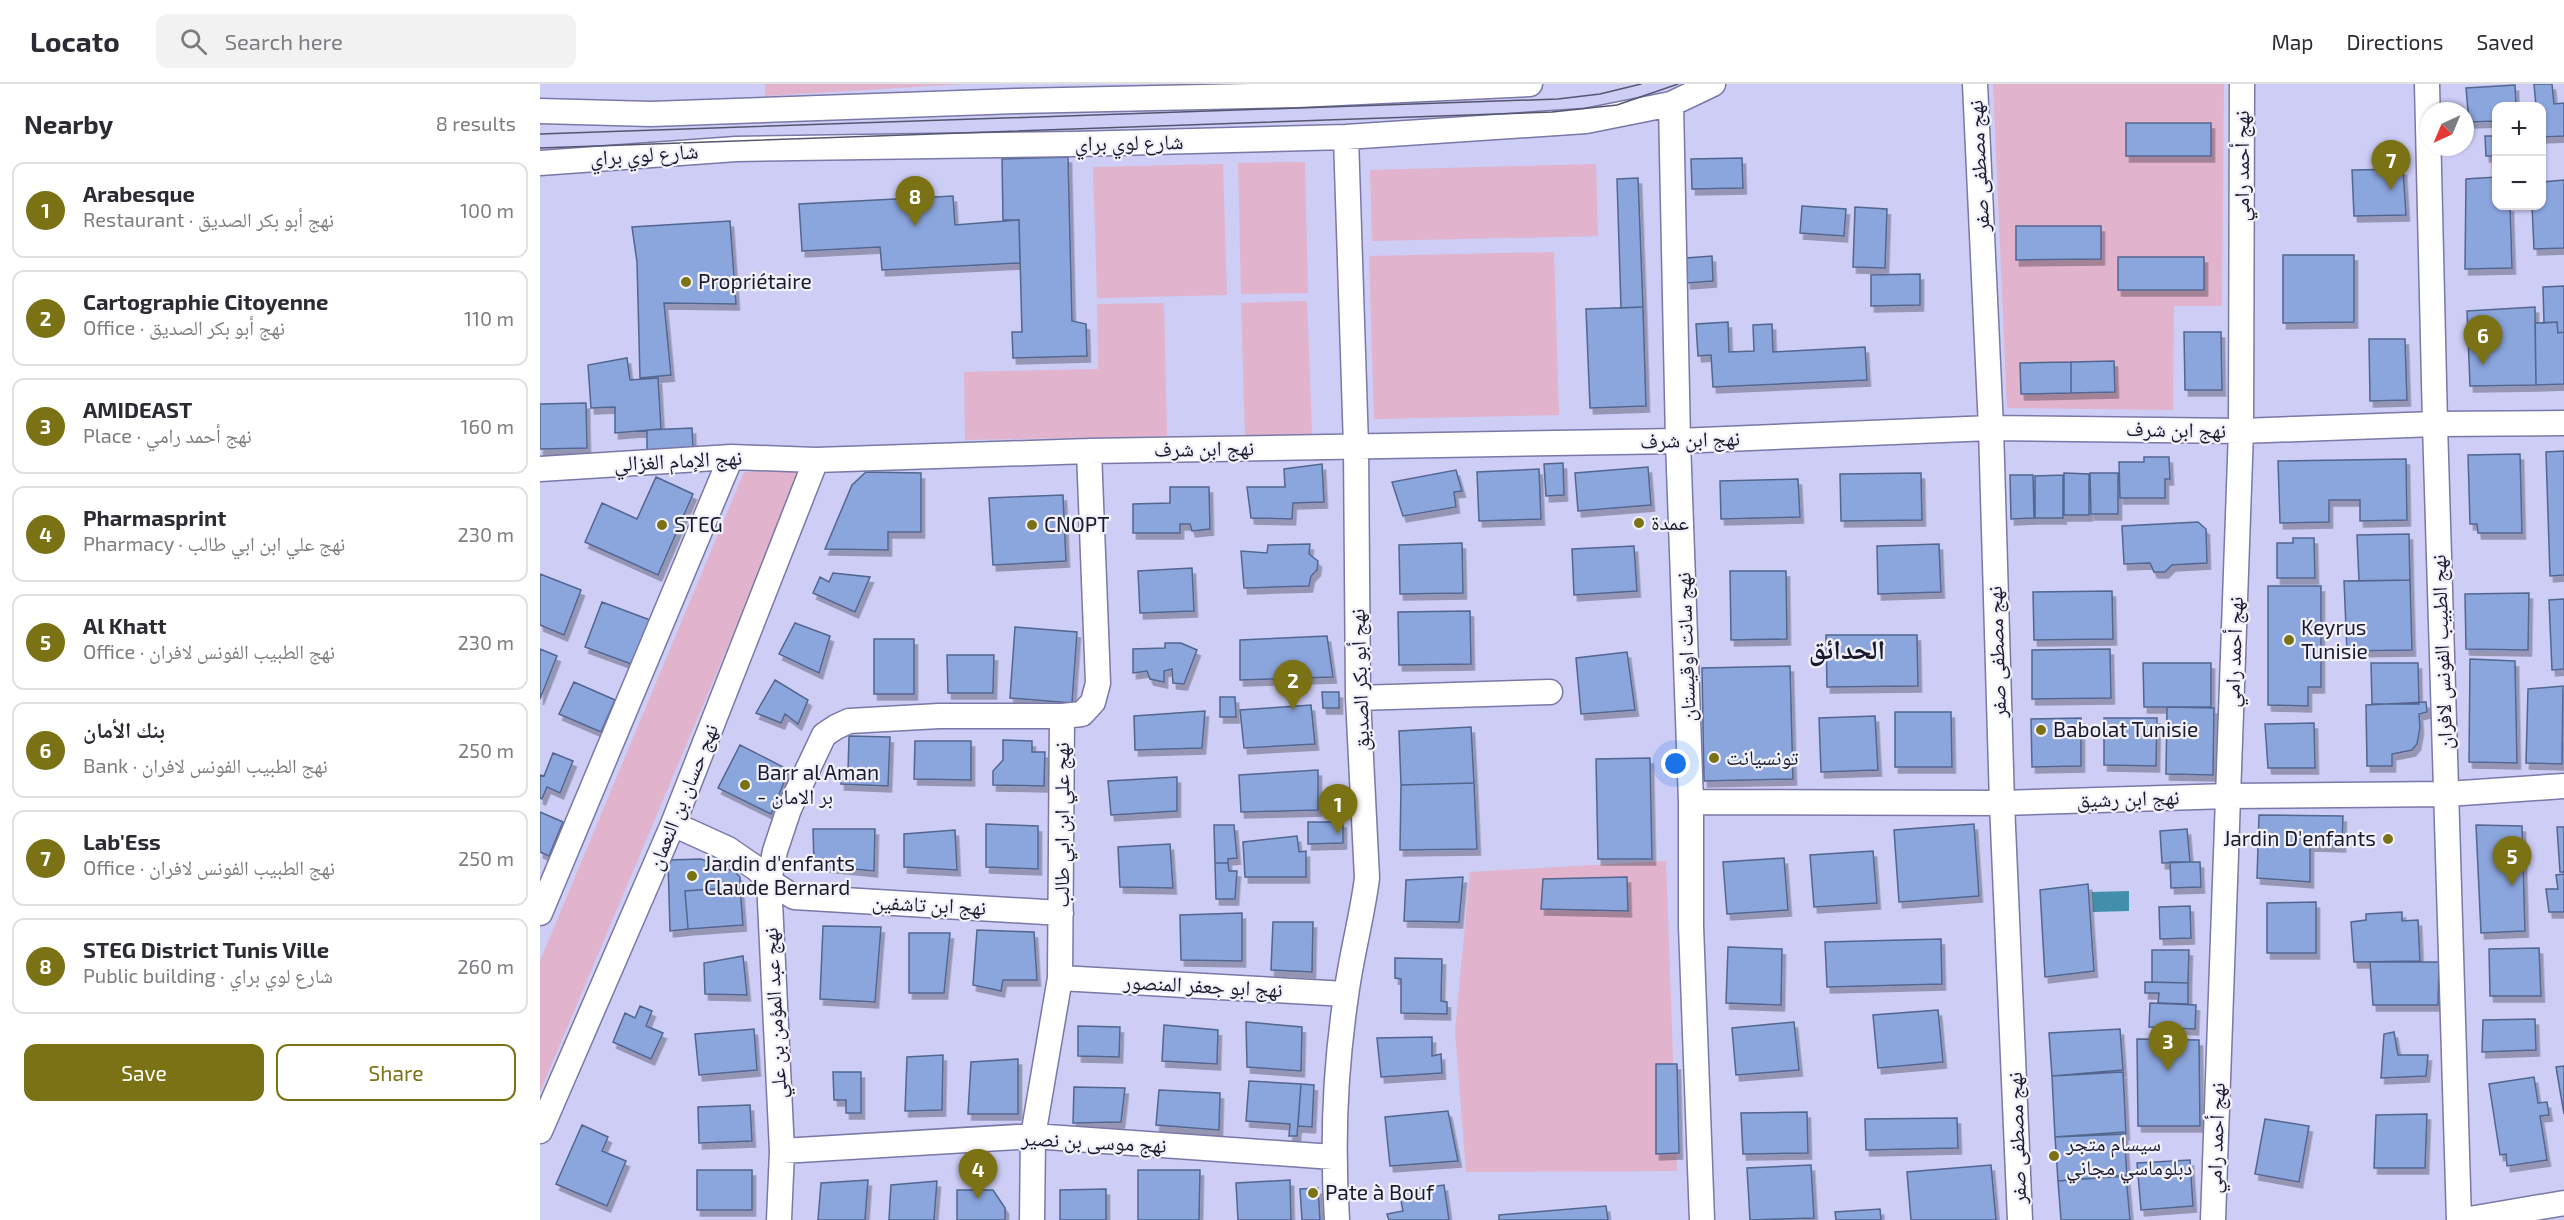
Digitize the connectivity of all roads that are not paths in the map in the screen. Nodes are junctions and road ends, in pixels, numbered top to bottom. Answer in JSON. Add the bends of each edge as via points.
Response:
{"nodes":[{"id":1,"x":1530,"y":84,"type":"edge"},
{"id":2,"x":1713,"y":84,"type":"edge"},
{"id":3,"x":1975,"y":84,"type":"edge"},
{"id":4,"x":2242,"y":84,"type":"edge"},
{"id":5,"x":2427,"y":84,"type":"edge"},
{"id":6,"x":1297,"y":90,"type":"edge"},
{"id":7,"x":1199,"y":91,"type":"edge"},
{"id":8,"x":1017,"y":92,"type":"edge"},
{"id":9,"x":1671,"y":107,"type":"junction"},
{"id":10,"x":540,"y":111,"type":"edge"},
{"id":11,"x":1346,"y":137,"type":"junction"},
{"id":12,"x":540,"y":163,"type":"edge"},
{"id":13,"x":2564,"y":423,"type":"edge"},
{"id":14,"x":2435,"y":424,"type":"junction"},
{"id":15,"x":1991,"y":428,"type":"junction"},
{"id":16,"x":2241,"y":431,"type":"junction"},
{"id":17,"x":1678,"y":441,"type":"junction"},
{"id":18,"x":1356,"y":447,"type":"junction"},
{"id":19,"x":1089,"y":451,"type":"junction"},
{"id":20,"x":730,"y":457,"type":"junction"},
{"id":21,"x":816,"y":460,"type":"junction"},
{"id":22,"x":540,"y":469,"type":"edge"},
{"id":23,"x":1550,"y":692,"type":"dead end"},
{"id":24,"x":1358,"y":698,"type":"junction"},
{"id":25,"x":1062,"y":716,"type":"junction"},
{"id":26,"x":2564,"y":786,"type":"edge"},
{"id":27,"x":2446,"y":794,"type":"junction"},
{"id":28,"x":2229,"y":796,"type":"junction"},
{"id":29,"x":1691,"y":802,"type":"junction"},
{"id":30,"x":2002,"y":803,"type":"junction"},
{"id":31,"x":673,"y":824,"type":"junction"},
{"id":32,"x":769,"y":881,"type":"junction"},
{"id":33,"x":540,"y":913,"type":"edge"},
{"id":34,"x":1061,"y":913,"type":"junction"},
{"id":35,"x":1060,"y":978,"type":"junction"},
{"id":36,"x":1346,"y":994,"type":"junction"},
{"id":37,"x":540,"y":1131,"type":"edge"},
{"id":38,"x":1033,"y":1136,"type":"junction"},
{"id":39,"x":782,"y":1151,"type":"junction"},
{"id":40,"x":1333,"y":1157,"type":"junction"},
{"id":41,"x":2564,"y":1203,"type":"edge"},
{"id":42,"x":779,"y":1220,"type":"edge"},
{"id":43,"x":1032,"y":1220,"type":"edge"},
{"id":44,"x":1337,"y":1220,"type":"edge"},
{"id":45,"x":1701,"y":1220,"type":"edge"},
{"id":46,"x":2020,"y":1220,"type":"edge"},
{"id":47,"x":2213,"y":1220,"type":"edge"},
{"id":48,"x":2459,"y":1220,"type":"edge"},
{"id":49,"x":2464,"y":1220,"type":"edge"}],
"edges":[{"from":1,"to":6,"type":"street","name":"شارع لوي براي"},
{"from":2,"to":9,"type":"street","name":"شارع لوي براي"},
{"from":3,"to":15,"type":"street","name":"نهج مصطفى صفر"},
{"from":4,"to":16,"type":"street","name":"نهج أحمد رامي"},
{"from":5,"to":14,"type":"street","name":"نهج الطبيب الفونس لافران"},
{"from":6,"to":7,"type":"street","name":"شارع لوي براي"},
{"from":7,"to":8,"type":"street","name":"شارع لوي براي"},
{"from":8,"to":10,"type":"street","name":"شارع لوي براي","via":[[651,114]]},
{"from":9,"to":11,"type":"street","name":"شارع لوي براي","via":[[1586,121]]},
{"from":9,"to":17,"type":"street","name":"نهج سانت اوقيستان"},
{"from":11,"to":12,"type":"street","name":"شارع لوي براي","via":[[736,149]]},
{"from":11,"to":18,"type":"street","name":"نهج أبو بكر الصديق"},
{"from":13,"to":14,"type":"street","name":"نهج ابن شرف"},
{"from":14,"to":16,"type":"street","name":"نهج ابن شرف"},
{"from":14,"to":27,"type":"street","name":"نهج الطبيب الفونس لافران"},
{"from":15,"to":16,"type":"street","name":"نهج ابن شرف"},
{"from":15,"to":17,"type":"street","name":"نهج ابن شرف"},
{"from":15,"to":30,"type":"street","name":"نهج مصطفى صفر"},
{"from":16,"to":28,"type":"street","name":"نهج أحمد رامي"},
{"from":17,"to":18,"type":"street","name":"نهج ابن شرف"},
{"from":17,"to":29,"type":"street","name":"نهج سانت اوقيستان"},
{"from":18,"to":19,"type":"street","name":"نهج ابن شرف"},
{"from":18,"to":24,"type":"street","name":"نهج أبو بكر الصديق"},
{"from":19,"to":21,"type":"street","name":"نهج ابن شرف"},
{"from":19,"to":25,"type":"street","name":"نهج علي ابن ابي طالب","via":[[1098,683],[1093,702],[1082,714]]},
{"from":20,"to":21,"type":"street","name":"نهج الإمام الغزالي"},
{"from":20,"to":22,"type":"street","name":"نهج الإمام الغزالي"},
{"from":20,"to":33,"type":"street"},
{"from":21,"to":31,"type":"street","name":"نهج حسان بن النعمان"},
{"from":23,"to":24,"type":"street"},
{"from":24,"to":36,"type":"street","name":"نهج أبو بكر الصديق","via":[[1367,878]]},
{"from":25,"to":32,"type":"street","name":"نهج عبد المؤمن بن علي","via":[[928,717],[849,721],[836,727],[824,735],[789,809]]},
{"from":25,"to":34,"type":"street","name":"نهج علي ابن ابي طالب"},
{"from":26,"to":27,"type":"street","name":"نهج ابن رشيق"},
{"from":27,"to":28,"type":"street","name":"نهج ابن رشيق"},
{"from":27,"to":48,"type":"street","name":"نهج الطبيب الفونس لافران"},
{"from":28,"to":30,"type":"street","name":"نهج ابن رشيق"},
{"from":28,"to":47,"type":"street","name":"نهج أحمد رامي"},
{"from":29,"to":30,"type":"street","name":"نهج ابن رشيق"},
{"from":29,"to":45,"type":"street","name":"نهج سانت اوقيستان"},
{"from":30,"to":46,"type":"street","name":"نهج مصطفى صفر"},
{"from":31,"to":32,"type":"street","name":"نهج ابن تاشفين","via":[[728,849]]},
{"from":31,"to":37,"type":"street","name":"نهج حسان بن النعمان"},
{"from":32,"to":34,"type":"street","name":"نهج ابن تاشفين","via":[[794,897]]},
{"from":32,"to":39,"type":"street","name":"نهج عبد المؤمن بن علي"},
{"from":34,"to":35,"type":"street","name":"نهج علي ابن ابي طالب"},
{"from":35,"to":36,"type":"street","name":"نهج ابو جعفر المنصور"},
{"from":35,"to":38,"type":"street","name":"نهج علي ابن ابي طالب"},
{"from":36,"to":40,"type":"street","name":"نهج أبو بكر الصديق"},
{"from":38,"to":39,"type":"street","name":"نهج موسى بن نصير"},
{"from":38,"to":40,"type":"street","name":"نهج موسى بن نصير"},
{"from":38,"to":43,"type":"street","name":"نهج علي ابن ابي طالب"},
{"from":39,"to":42,"type":"street","name":"نهج عبد المؤمن بن علي"},
{"from":40,"to":44,"type":"street","name":"نهج أبو بكر الصديق"},
{"from":41,"to":49,"type":"street"}]}
